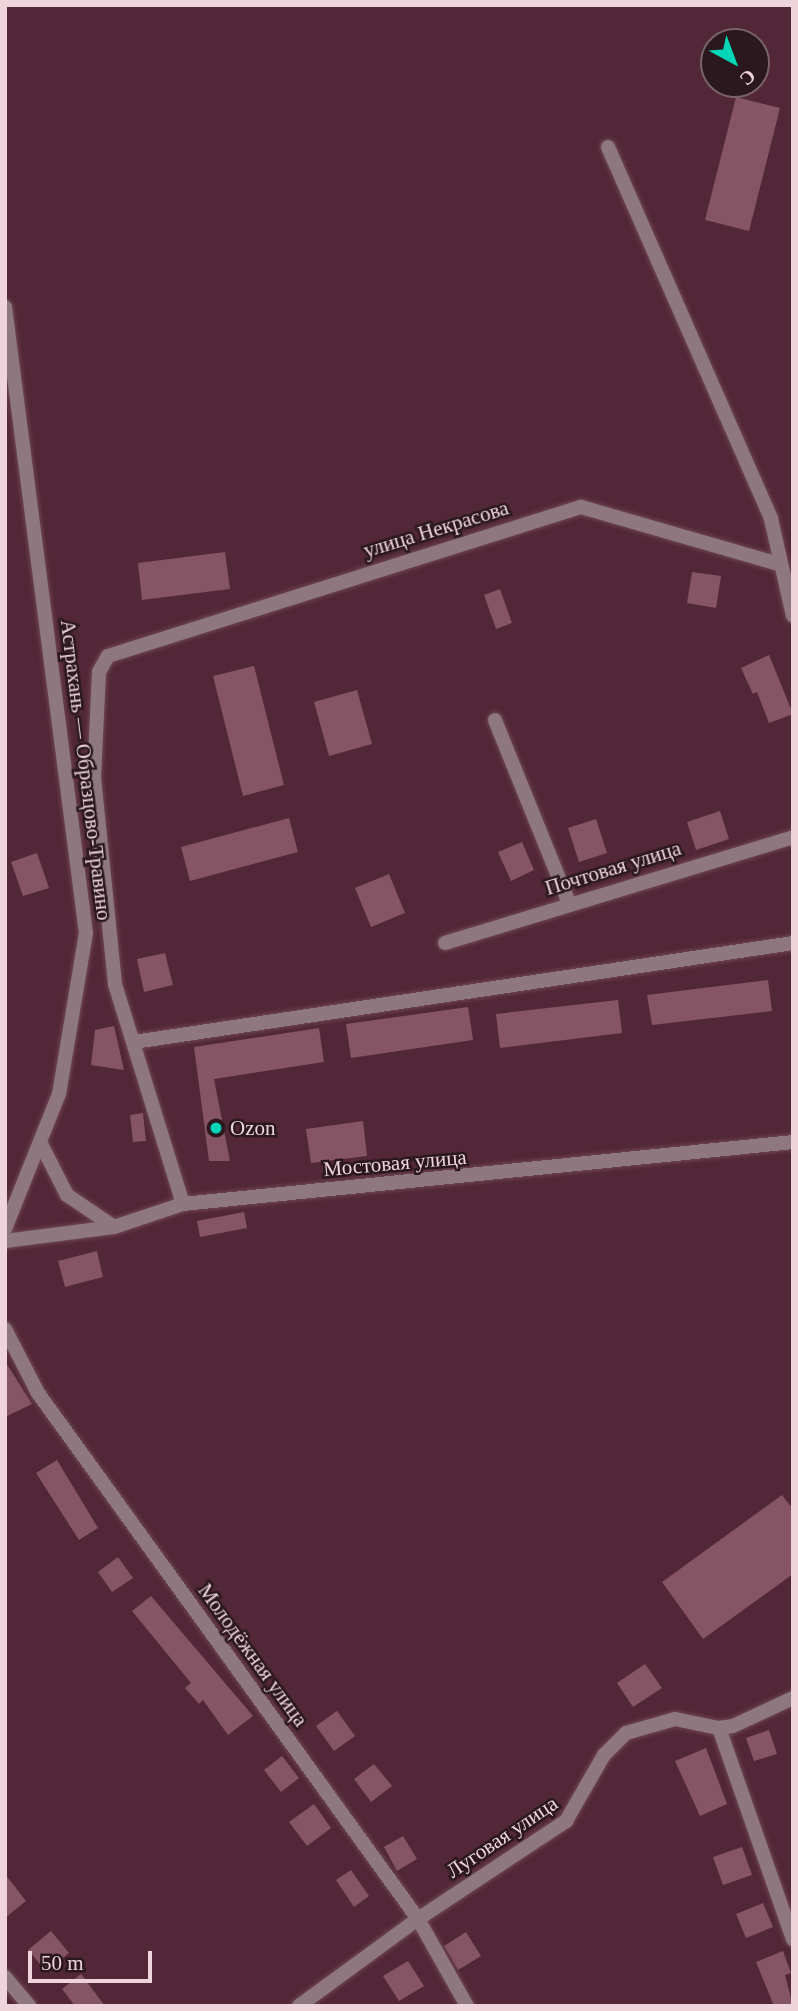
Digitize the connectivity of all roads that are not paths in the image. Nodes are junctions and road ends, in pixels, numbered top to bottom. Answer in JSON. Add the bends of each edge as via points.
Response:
{"nodes":[{"id":1,"x":608,"y":147,"type":"dead end"},
{"id":2,"x":5,"y":307,"type":"edge"},
{"id":3,"x":779,"y":564,"type":"junction"},
{"id":4,"x":792,"y":612,"type":"edge"},
{"id":5,"x":495,"y":720,"type":"dead end"},
{"id":6,"x":793,"y":837,"type":"edge"},
{"id":7,"x":569,"y":902,"type":"junction"},
{"id":8,"x":445,"y":943,"type":"dead end"},
{"id":9,"x":793,"y":943,"type":"edge"},
{"id":10,"x":134,"y":1042,"type":"junction"},
{"id":11,"x":793,"y":1142,"type":"edge"},
{"id":12,"x":42,"y":1146,"type":"junction"},
{"id":13,"x":183,"y":1204,"type":"junction"},
{"id":14,"x":114,"y":1227,"type":"junction"},
{"id":15,"x":5,"y":1229,"type":"edge"},
{"id":16,"x":5,"y":1241,"type":"edge"},
{"id":17,"x":5,"y":1329,"type":"edge"},
{"id":18,"x":793,"y":1698,"type":"edge"},
{"id":19,"x":719,"y":1728,"type":"junction"},
{"id":20,"x":418,"y":1919,"type":"junction"},
{"id":21,"x":793,"y":1939,"type":"edge"},
{"id":22,"x":5,"y":1977,"type":"edge"},
{"id":23,"x":29,"y":2006,"type":"edge"},
{"id":24,"x":299,"y":2006,"type":"edge"},
{"id":25,"x":467,"y":2006,"type":"edge"}],
"edges":[{"from":1,"to":3,"type":"street","via":[[771,519]]},
{"from":2,"to":12,"type":"street","name":"Астрахань — Образцово-Травино","via":[[86,933],[59,1094]]},
{"from":3,"to":4,"type":"street"},
{"from":3,"to":10,"type":"street","name":"улица Некрасова","via":[[581,507],[108,656],[99,672],[94,778],[115,984]]},
{"from":5,"to":7,"type":"street"},
{"from":6,"to":7,"type":"street","name":"Почтовая улица"},
{"from":7,"to":8,"type":"street","name":"Почтовая улица"},
{"from":9,"to":10,"type":"street"},
{"from":10,"to":13,"type":"street"},
{"from":11,"to":13,"type":"street","name":"Мостовая улица"},
{"from":12,"to":14,"type":"street","via":[[67,1195]]},
{"from":12,"to":15,"type":"street","name":"Астрахань — Образцово-Травино"},
{"from":13,"to":14,"type":"street","name":"Мостовая улица"},
{"from":14,"to":16,"type":"street","name":"Мостовая улица"},
{"from":17,"to":20,"type":"street","name":"Молодёжная улица","via":[[38,1393]]},
{"from":18,"to":19,"type":"street"},
{"from":19,"to":20,"type":"street","name":"Луговая улица","via":[[675,1719],[626,1733],[604,1755],[576,1811],[566,1821]]},
{"from":19,"to":21,"type":"street"},
{"from":20,"to":24,"type":"street","name":"Луговая улица"},
{"from":20,"to":25,"type":"street","name":"Молодёжная улица"},
{"from":22,"to":23,"type":"street"}]}
